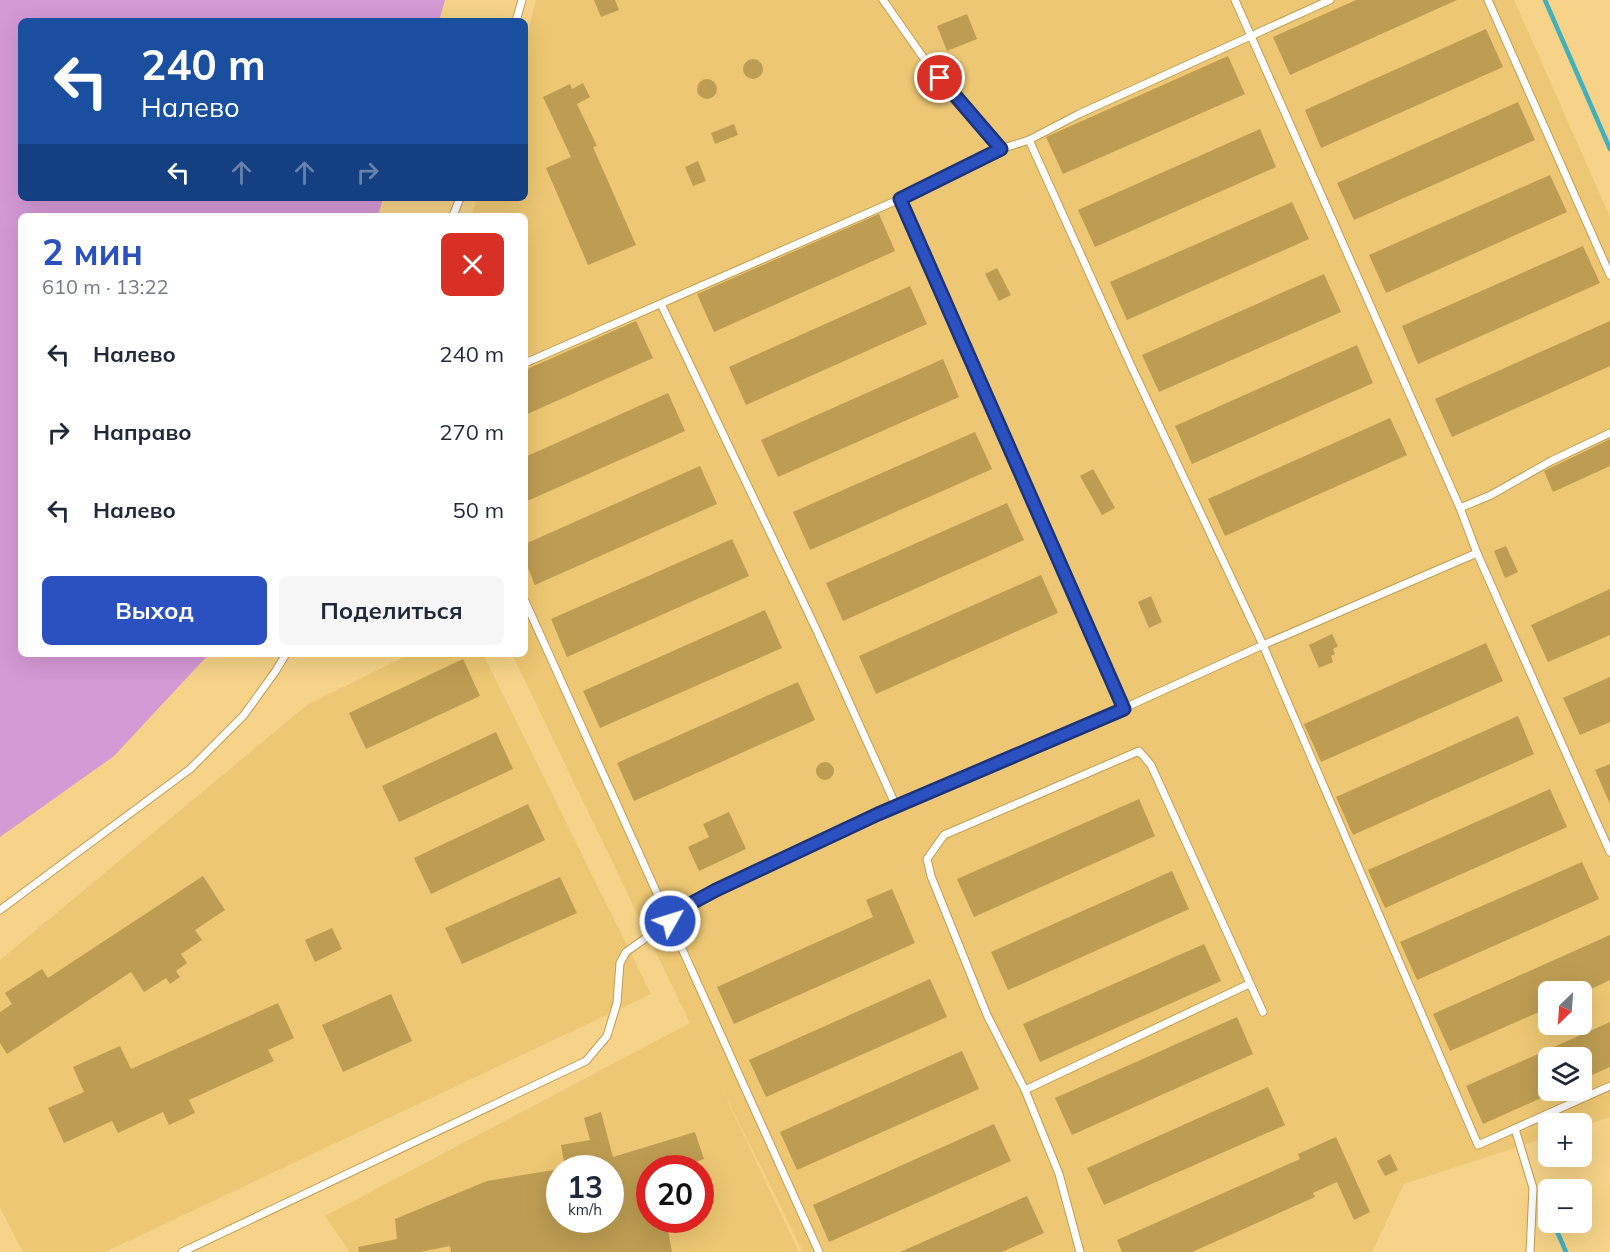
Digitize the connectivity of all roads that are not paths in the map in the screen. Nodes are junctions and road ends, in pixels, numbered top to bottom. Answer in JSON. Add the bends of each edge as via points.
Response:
{"nodes":[{"id":1,"x":522,"y":0,"type":"edge"},
{"id":2,"x":883,"y":0,"type":"edge"},
{"id":3,"x":1235,"y":0,"type":"edge"},
{"id":4,"x":1330,"y":0,"type":"edge"},
{"id":5,"x":1488,"y":0,"type":"edge"},
{"id":6,"x":517,"y":18,"type":"edge"},
{"id":7,"x":1251,"y":35,"type":"junction"},
{"id":8,"x":1029,"y":141,"type":"junction"},
{"id":9,"x":1001,"y":149,"type":"junction"},
{"id":10,"x":900,"y":199,"type":"junction"},
{"id":11,"x":1610,"y":275,"type":"edge"},
{"id":12,"x":661,"y":304,"type":"junction"},
{"id":13,"x":528,"y":362,"type":"edge"},
{"id":14,"x":1610,"y":433,"type":"edge"},
{"id":15,"x":1460,"y":508,"type":"junction"},
{"id":16,"x":1476,"y":553,"type":"junction"},
{"id":17,"x":528,"y":608,"type":"edge"},
{"id":18,"x":1263,"y":645,"type":"junction"},
{"id":19,"x":284,"y":657,"type":"edge"},
{"id":20,"x":1124,"y":709,"type":"junction"},
{"id":21,"x":896,"y":806,"type":"junction"},
{"id":22,"x":1610,"y":852,"type":"edge"},
{"id":23,"x":0,"y":910,"type":"edge"},
{"id":24,"x":670,"y":921,"type":"junction"},
{"id":25,"x":1249,"y":984,"type":"junction"},
{"id":26,"x":1263,"y":1012,"type":"dead end"},
{"id":27,"x":1610,"y":1086,"type":"edge"},
{"id":28,"x":1025,"y":1089,"type":"junction"},
{"id":29,"x":1515,"y":1129,"type":"junction"},
{"id":30,"x":182,"y":1252,"type":"edge"},
{"id":31,"x":819,"y":1252,"type":"edge"},
{"id":32,"x":1080,"y":1252,"type":"edge"},
{"id":33,"x":1530,"y":1252,"type":"edge"}],
"edges":[{"from":1,"to":6,"type":"lane"},
{"from":2,"to":9,"type":"lane","via":[[925,60]]},
{"from":3,"to":7,"type":"lane"},
{"from":4,"to":7,"type":"lane"},
{"from":5,"to":11,"type":"lane"},
{"from":7,"to":8,"type":"lane"},
{"from":7,"to":15,"type":"lane"},
{"from":8,"to":9,"type":"lane"},
{"from":8,"to":18,"type":"lane"},
{"from":9,"to":10,"type":"lane"},
{"from":10,"to":12,"type":"lane"},
{"from":10,"to":20,"type":"lane"},
{"from":12,"to":13,"type":"lane"},
{"from":12,"to":21,"type":"lane"},
{"from":14,"to":15,"type":"lane"},
{"from":15,"to":16,"type":"lane"},
{"from":16,"to":18,"type":"lane"},
{"from":16,"to":22,"type":"lane"},
{"from":17,"to":24,"type":"lane"},
{"from":18,"to":20,"type":"lane"},
{"from":18,"to":29,"type":"lane","via":[[1478,1145]]},
{"from":19,"to":23,"type":"lane","via":[[244,715],[190,769]]},
{"from":20,"to":21,"type":"lane"},
{"from":21,"to":24,"type":"lane","via":[[716,890],[679,910]]},
{"from":24,"to":30,"type":"lane","via":[[626,952],[620,963],[617,1003],[607,1036],[586,1061]]},
{"from":24,"to":31,"type":"lane"},
{"from":25,"to":26,"type":"lane"},
{"from":25,"to":28,"type":"lane"},
{"from":25,"to":28,"type":"lane","via":[[1152,765],[1139,751],[944,835],[927,859],[931,876],[987,1015]]},
{"from":27,"to":29,"type":"lane"},
{"from":28,"to":32,"type":"lane","via":[[1059,1174]]},
{"from":29,"to":33,"type":"lane","via":[[1533,1188]]}]}
